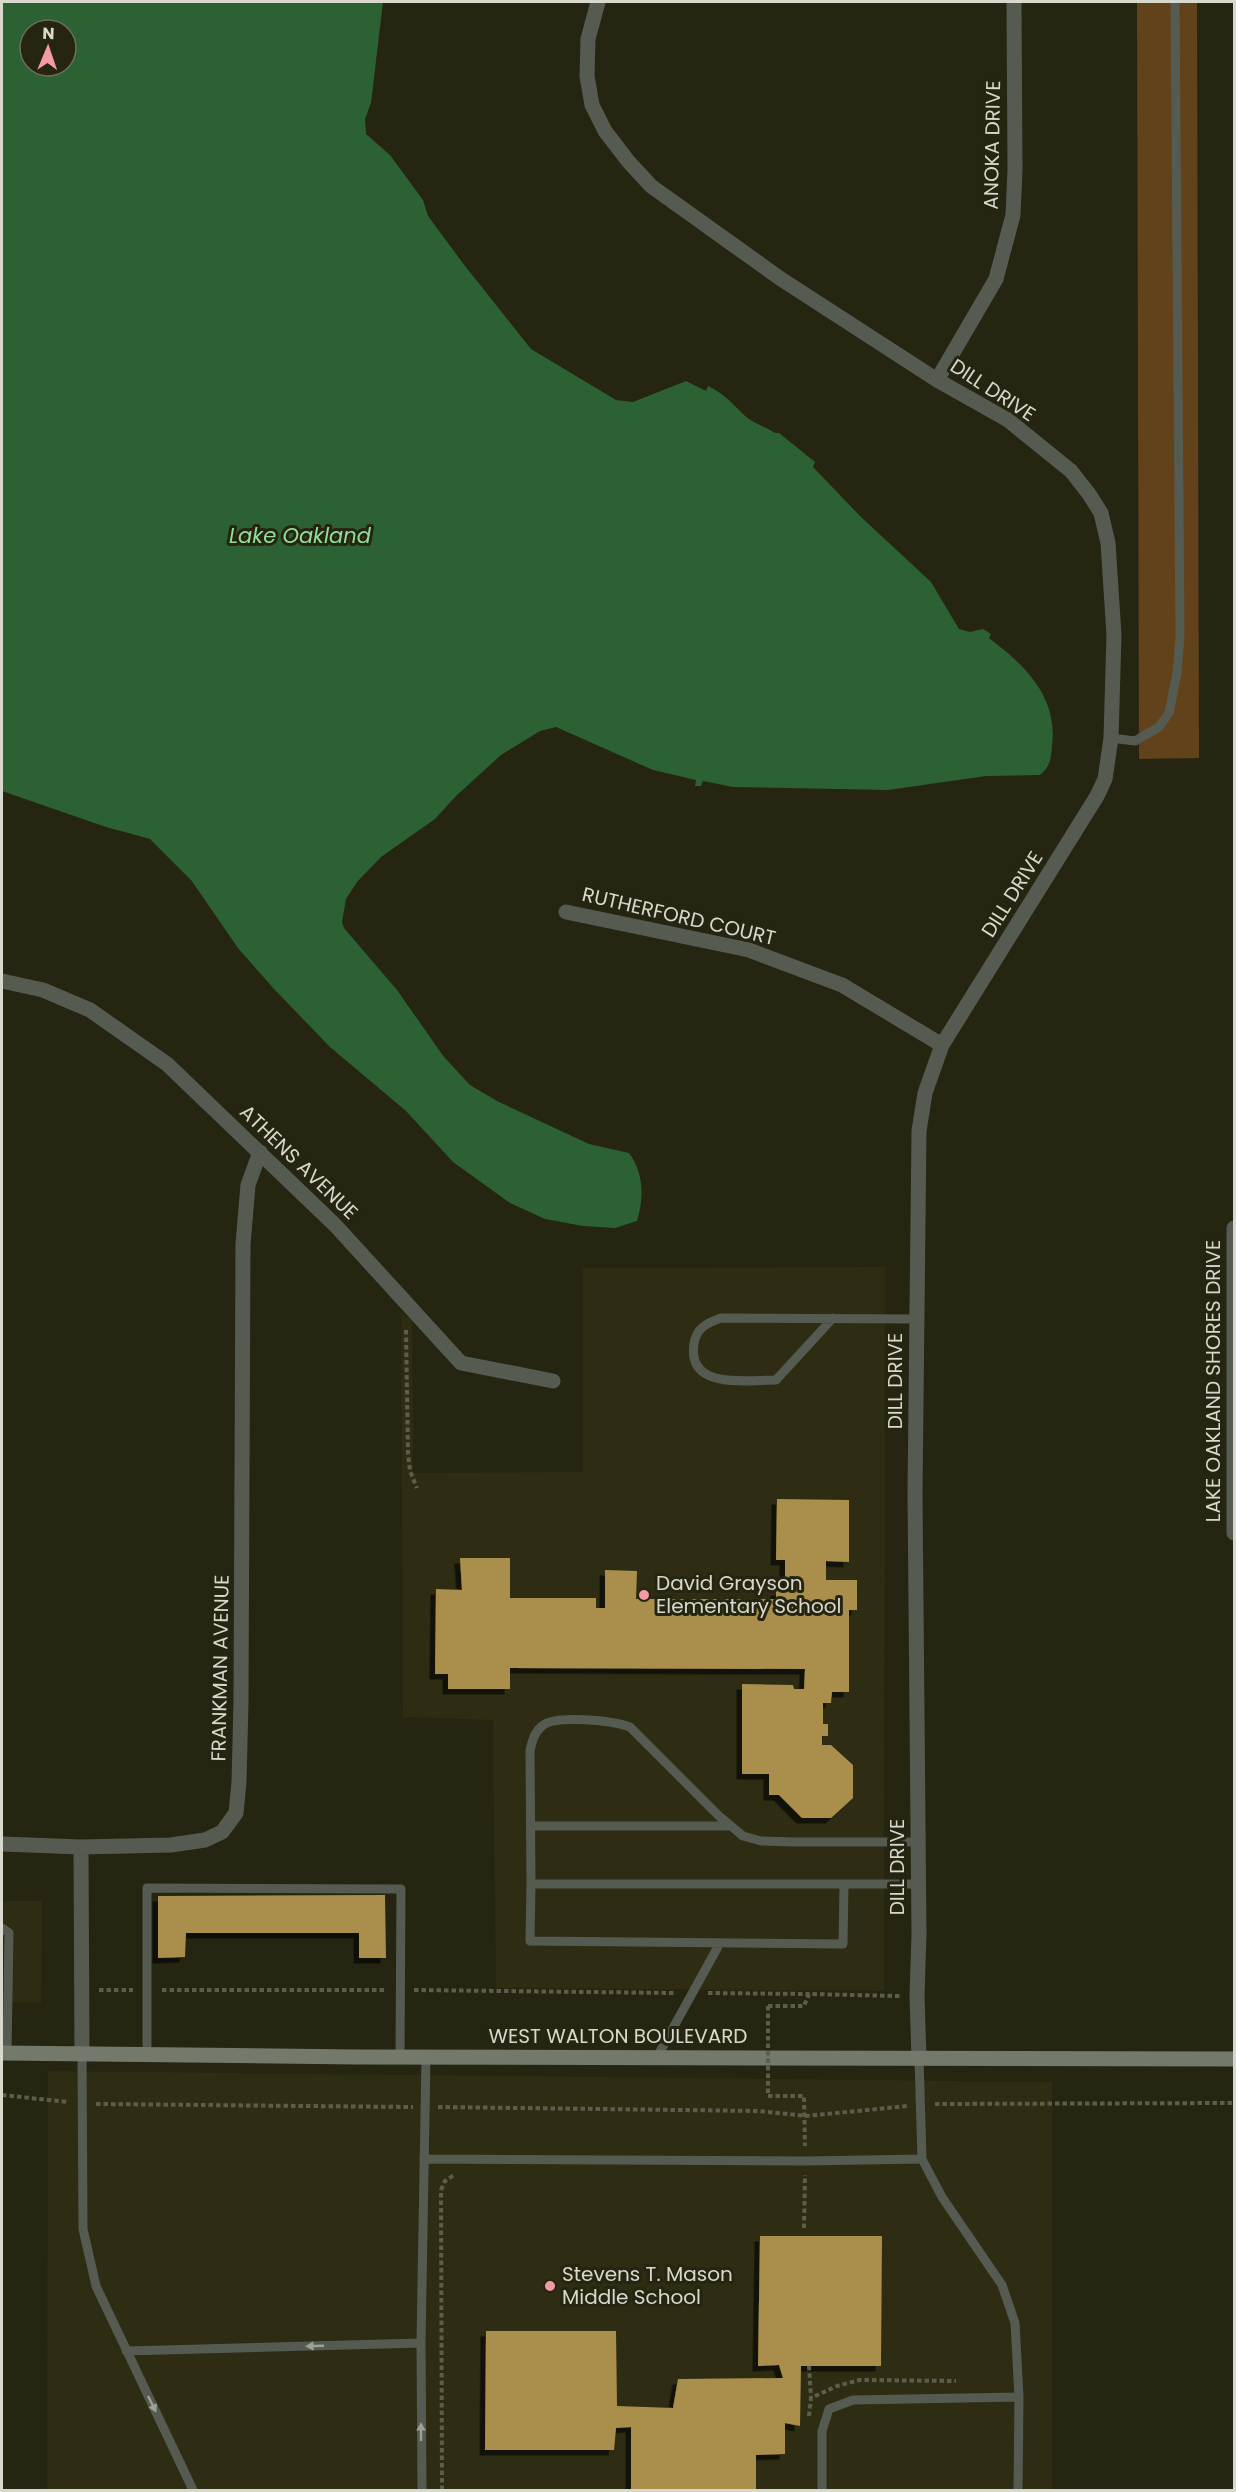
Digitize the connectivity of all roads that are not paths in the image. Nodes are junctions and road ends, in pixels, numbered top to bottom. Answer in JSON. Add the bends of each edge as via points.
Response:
{"nodes":[{"id":1,"x":598,"y":2,"type":"edge"},
{"id":2,"x":1014,"y":2,"type":"edge"},
{"id":3,"x":1175,"y":2,"type":"edge"},
{"id":4,"x":937,"y":380,"type":"junction"},
{"id":5,"x":1111,"y":738,"type":"junction"},
{"id":6,"x":566,"y":912,"type":"dead end"},
{"id":7,"x":2,"y":981,"type":"edge"},
{"id":8,"x":942,"y":1045,"type":"junction"},
{"id":9,"x":260,"y":1152,"type":"junction"},
{"id":10,"x":1234,"y":1228,"type":"edge"},
{"id":11,"x":833,"y":1318,"type":"junction"},
{"id":12,"x":916,"y":1318,"type":"junction"},
{"id":13,"x":553,"y":1380,"type":"dead end"},
{"id":14,"x":1234,"y":1411,"type":"edge"},
{"id":15,"x":1234,"y":1533,"type":"edge"},
{"id":16,"x":531,"y":1826,"type":"junction"},
{"id":17,"x":731,"y":1826,"type":"junction"},
{"id":18,"x":918,"y":1842,"type":"junction"},
{"id":19,"x":2,"y":1844,"type":"edge"},
{"id":20,"x":81,"y":1847,"type":"junction"},
{"id":21,"x":531,"y":1884,"type":"junction"},
{"id":22,"x":844,"y":1884,"type":"junction"},
{"id":23,"x":918,"y":1884,"type":"junction"},
{"id":24,"x":2,"y":1928,"type":"edge"},
{"id":25,"x":720,"y":1943,"type":"junction"},
{"id":26,"x":4,"y":2053,"type":"edge"},
{"id":27,"x":82,"y":2054,"type":"junction"},
{"id":28,"x":147,"y":2054,"type":"junction"},
{"id":29,"x":426,"y":2056,"type":"junction"},
{"id":30,"x":400,"y":2057,"type":"junction"},
{"id":31,"x":657,"y":2057,"type":"junction"},
{"id":32,"x":919,"y":2058,"type":"junction"},
{"id":33,"x":1234,"y":2059,"type":"edge"},
{"id":34,"x":424,"y":2159,"type":"junction"},
{"id":35,"x":922,"y":2159,"type":"junction"},
{"id":36,"x":421,"y":2343,"type":"junction"},
{"id":37,"x":126,"y":2351,"type":"junction"},
{"id":38,"x":1019,"y":2397,"type":"junction"},
{"id":39,"x":194,"y":2490,"type":"edge"},
{"id":40,"x":422,"y":2490,"type":"edge"},
{"id":41,"x":822,"y":2490,"type":"edge"},
{"id":42,"x":1018,"y":2490,"type":"edge"}],
"edges":[{"from":1,"to":4,"type":"street","name":"DILL DRIVE","via":[[588,39],[587,76],[592,105],[605,131],[628,161],[651,186],[781,279]]},
{"from":2,"to":4,"type":"street","name":"ANOKA DRIVE","via":[[1013,215],[996,279]]},
{"from":3,"to":5,"type":"lane","via":[[1177,674],[1169,713],[1159,727],[1135,741]]},
{"from":4,"to":5,"type":"street","name":"DILL DRIVE","via":[[1008,420],[1071,471],[1101,513],[1112,589]]},
{"from":5,"to":8,"type":"street","name":"DILL DRIVE","via":[[1105,779],[1097,796]]},
{"from":6,"to":8,"type":"street","name":"RUTHERFORD COURT","via":[[748,950],[842,985]]},
{"from":7,"to":9,"type":"street","name":"ATHENS AVENUE","via":[[43,990],[90,1010],[167,1064]]},
{"from":8,"to":12,"type":"street","name":"DILL DRIVE","via":[[925,1093],[920,1131]]},
{"from":9,"to":13,"type":"street","name":"ATHENS AVENUE","via":[[335,1225],[461,1363]]},
{"from":9,"to":20,"type":"street","name":"FRANKMAN AVENUE","via":[[248,1185],[243,1244],[241,1703],[236,1813],[222,1832],[205,1840],[171,1845]]},
{"from":10,"to":14,"type":"street","name":"LAKE OAKLAND SHORES DRIVE"},
{"from":11,"to":11,"type":"lane","via":[[721,1318],[706,1323],[695,1336],[694,1365],[718,1380],[776,1380]]},
{"from":11,"to":12,"type":"lane"},
{"from":12,"to":18,"type":"street","name":"DILL DRIVE"},
{"from":14,"to":15,"type":"street","name":"LAKE OAKLAND SHORES DRIVE"},
{"from":16,"to":17,"type":"lane"},
{"from":16,"to":17,"type":"lane","via":[[533,1737],[543,1724],[555,1720],[630,1727]]},
{"from":16,"to":21,"type":"lane"},
{"from":17,"to":18,"type":"lane","via":[[743,1836],[760,1841]]},
{"from":18,"to":23,"type":"street","name":"DILL DRIVE"},
{"from":19,"to":20,"type":"street","name":"FRANKMAN AVENUE"},
{"from":20,"to":27,"type":"street"},
{"from":21,"to":22,"type":"lane"},
{"from":21,"to":25,"type":"lane","via":[[530,1941]]},
{"from":22,"to":23,"type":"lane"},
{"from":22,"to":25,"type":"lane","via":[[843,1944]]},
{"from":23,"to":32,"type":"street","name":"DILL DRIVE"},
{"from":24,"to":26,"type":"lane","via":[[9,1933]]},
{"from":25,"to":31,"type":"lane"},
{"from":26,"to":27,"type":"main road","name":"WEST WALTON BOULEVARD"},
{"from":27,"to":28,"type":"main road","name":"WEST WALTON BOULEVARD"},
{"from":27,"to":37,"type":"lane","via":[[83,2229],[96,2286]]},
{"from":28,"to":30,"type":"main road","name":"WEST WALTON BOULEVARD"},
{"from":28,"to":30,"type":"lane","via":[[147,1888],[401,1889]]},
{"from":29,"to":30,"type":"main road","name":"WEST WALTON BOULEVARD"},
{"from":29,"to":31,"type":"main road","name":"WEST WALTON BOULEVARD"},
{"from":29,"to":34,"type":"lane"},
{"from":31,"to":32,"type":"main road","name":"WEST WALTON BOULEVARD"},
{"from":32,"to":33,"type":"main road","name":"WEST WALTON BOULEVARD"},
{"from":32,"to":35,"type":"lane"},
{"from":34,"to":35,"type":"lane"},
{"from":34,"to":36,"type":"lane"},
{"from":35,"to":38,"type":"lane","via":[[942,2197],[1002,2285],[1016,2322]]},
{"from":36,"to":37,"type":"lane","one_way":true},
{"from":40,"to":36,"type":"lane","one_way":true},
{"from":37,"to":39,"type":"lane","one_way":true},
{"from":38,"to":41,"type":"lane","via":[[853,2400],[829,2409],[822,2431]]},
{"from":38,"to":42,"type":"lane"}]}
